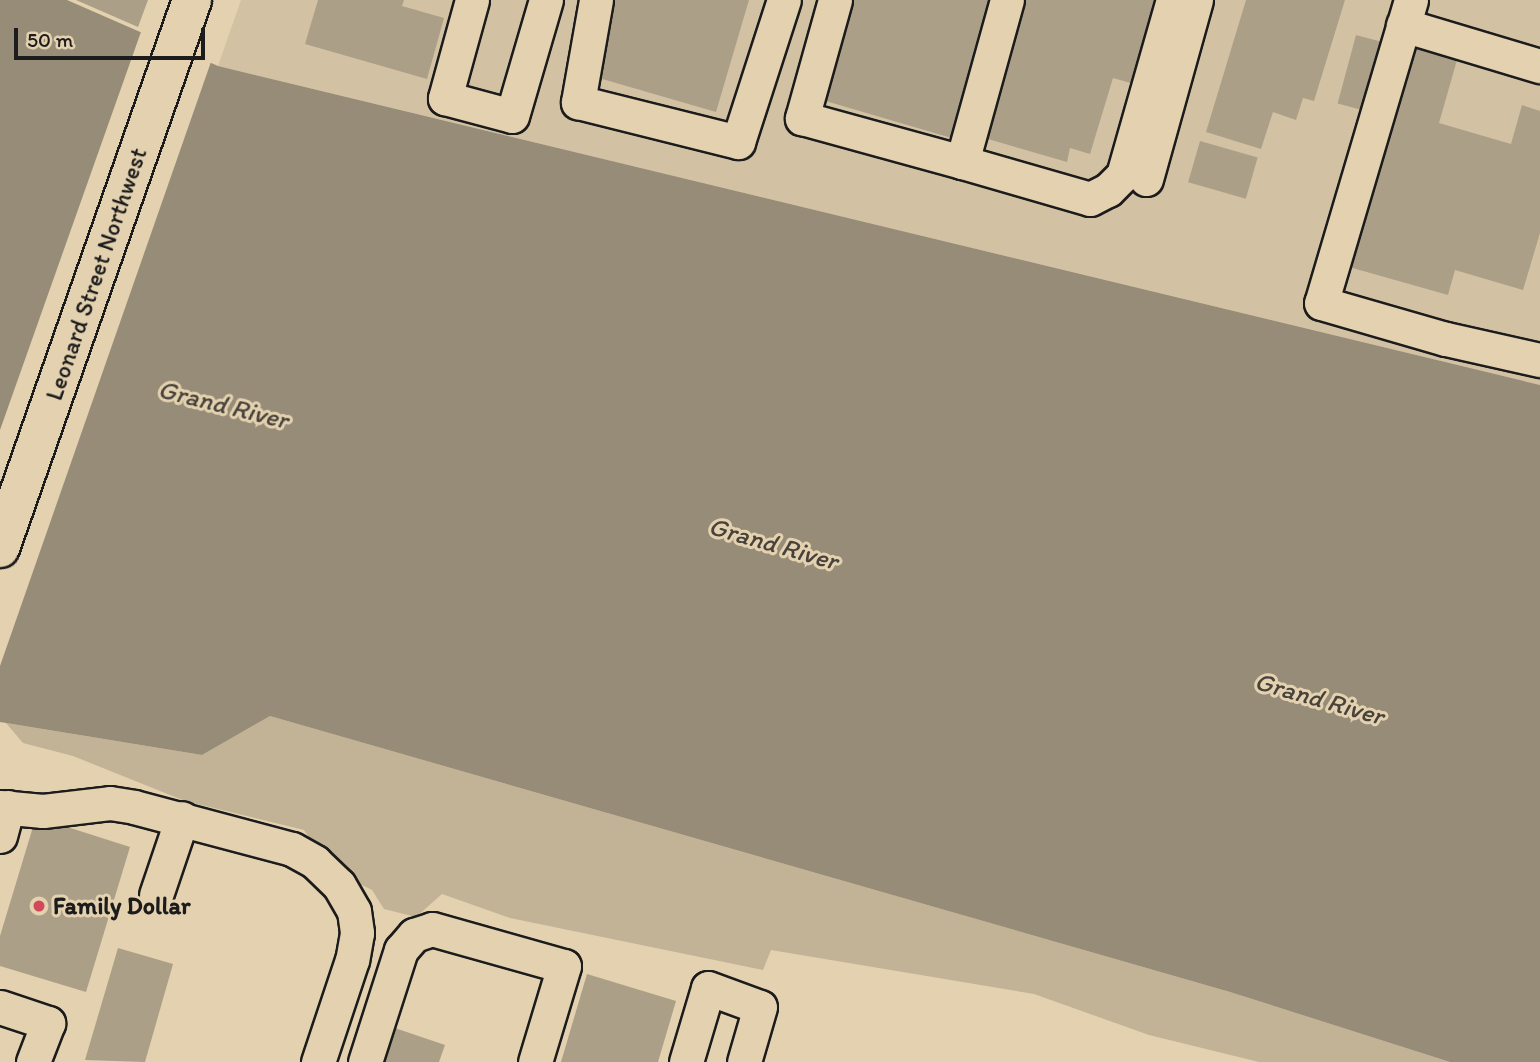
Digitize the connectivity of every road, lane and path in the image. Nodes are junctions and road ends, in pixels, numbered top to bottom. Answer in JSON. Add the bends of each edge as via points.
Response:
{"nodes":[{"id":1,"x":192,"y":0,"type":"edge"},
{"id":2,"x":472,"y":0,"type":"edge"},
{"id":3,"x":545,"y":0,"type":"edge"},
{"id":4,"x":596,"y":0,"type":"edge"},
{"id":5,"x":784,"y":0,"type":"edge"},
{"id":6,"x":835,"y":0,"type":"edge"},
{"id":7,"x":1007,"y":0,"type":"edge"},
{"id":8,"x":1172,"y":0,"type":"edge"},
{"id":9,"x":1196,"y":0,"type":"edge"},
{"id":10,"x":1407,"y":13,"type":"edge"},
{"id":11,"x":1540,"y":66,"type":"edge"},
{"id":12,"x":962,"y":162,"type":"junction"},
{"id":13,"x":1146,"y":180,"type":"dead end"},
{"id":14,"x":1540,"y":360,"type":"edge"},
{"id":15,"x":0,"y":548,"type":"edge"},
{"id":16,"x":3,"y":817,"type":"edge"},
{"id":17,"x":182,"y":818,"type":"junction"},
{"id":18,"x":156,"y":895,"type":"dead end"},
{"id":19,"x":0,"y":1007,"type":"edge"},
{"id":20,"x":33,"y":1062,"type":"edge"},
{"id":21,"x":318,"y":1062,"type":"edge"},
{"id":22,"x":365,"y":1062,"type":"edge"},
{"id":23,"x":535,"y":1062,"type":"edge"},
{"id":24,"x":686,"y":1062,"type":"edge"},
{"id":25,"x":744,"y":1062,"type":"edge"}],
"edges":[{"from":1,"to":15,"type":"main road","name":"Leonard Street Northwest"},
{"from":2,"to":3,"type":"lane","via":[[445,98],[512,116]]},
{"from":4,"to":5,"type":"lane","via":[[578,102],[738,142]]},
{"from":6,"to":12,"type":"lane","via":[[802,118]]},
{"from":7,"to":12,"type":"lane"},
{"from":8,"to":12,"type":"lane","via":[[1123,175],[1108,190],[1090,199]]},
{"from":9,"to":13,"type":"lane"},
{"from":10,"to":11,"type":"lane"},
{"from":10,"to":14,"type":"lane","via":[[1321,303]]},
{"from":16,"to":17,"type":"lane","via":[[110,803]]},
{"from":17,"to":18,"type":"lane"},
{"from":17,"to":21,"type":"lane","via":[[292,849],[315,862],[339,886],[354,911],[357,933],[352,960]]},
{"from":19,"to":20,"type":"lane","via":[[48,1023]]},
{"from":22,"to":23,"type":"lane","via":[[401,950],[414,935],[432,929],[564,966]]},
{"from":24,"to":25,"type":"lane","via":[[708,988],[761,1007]]}]}
